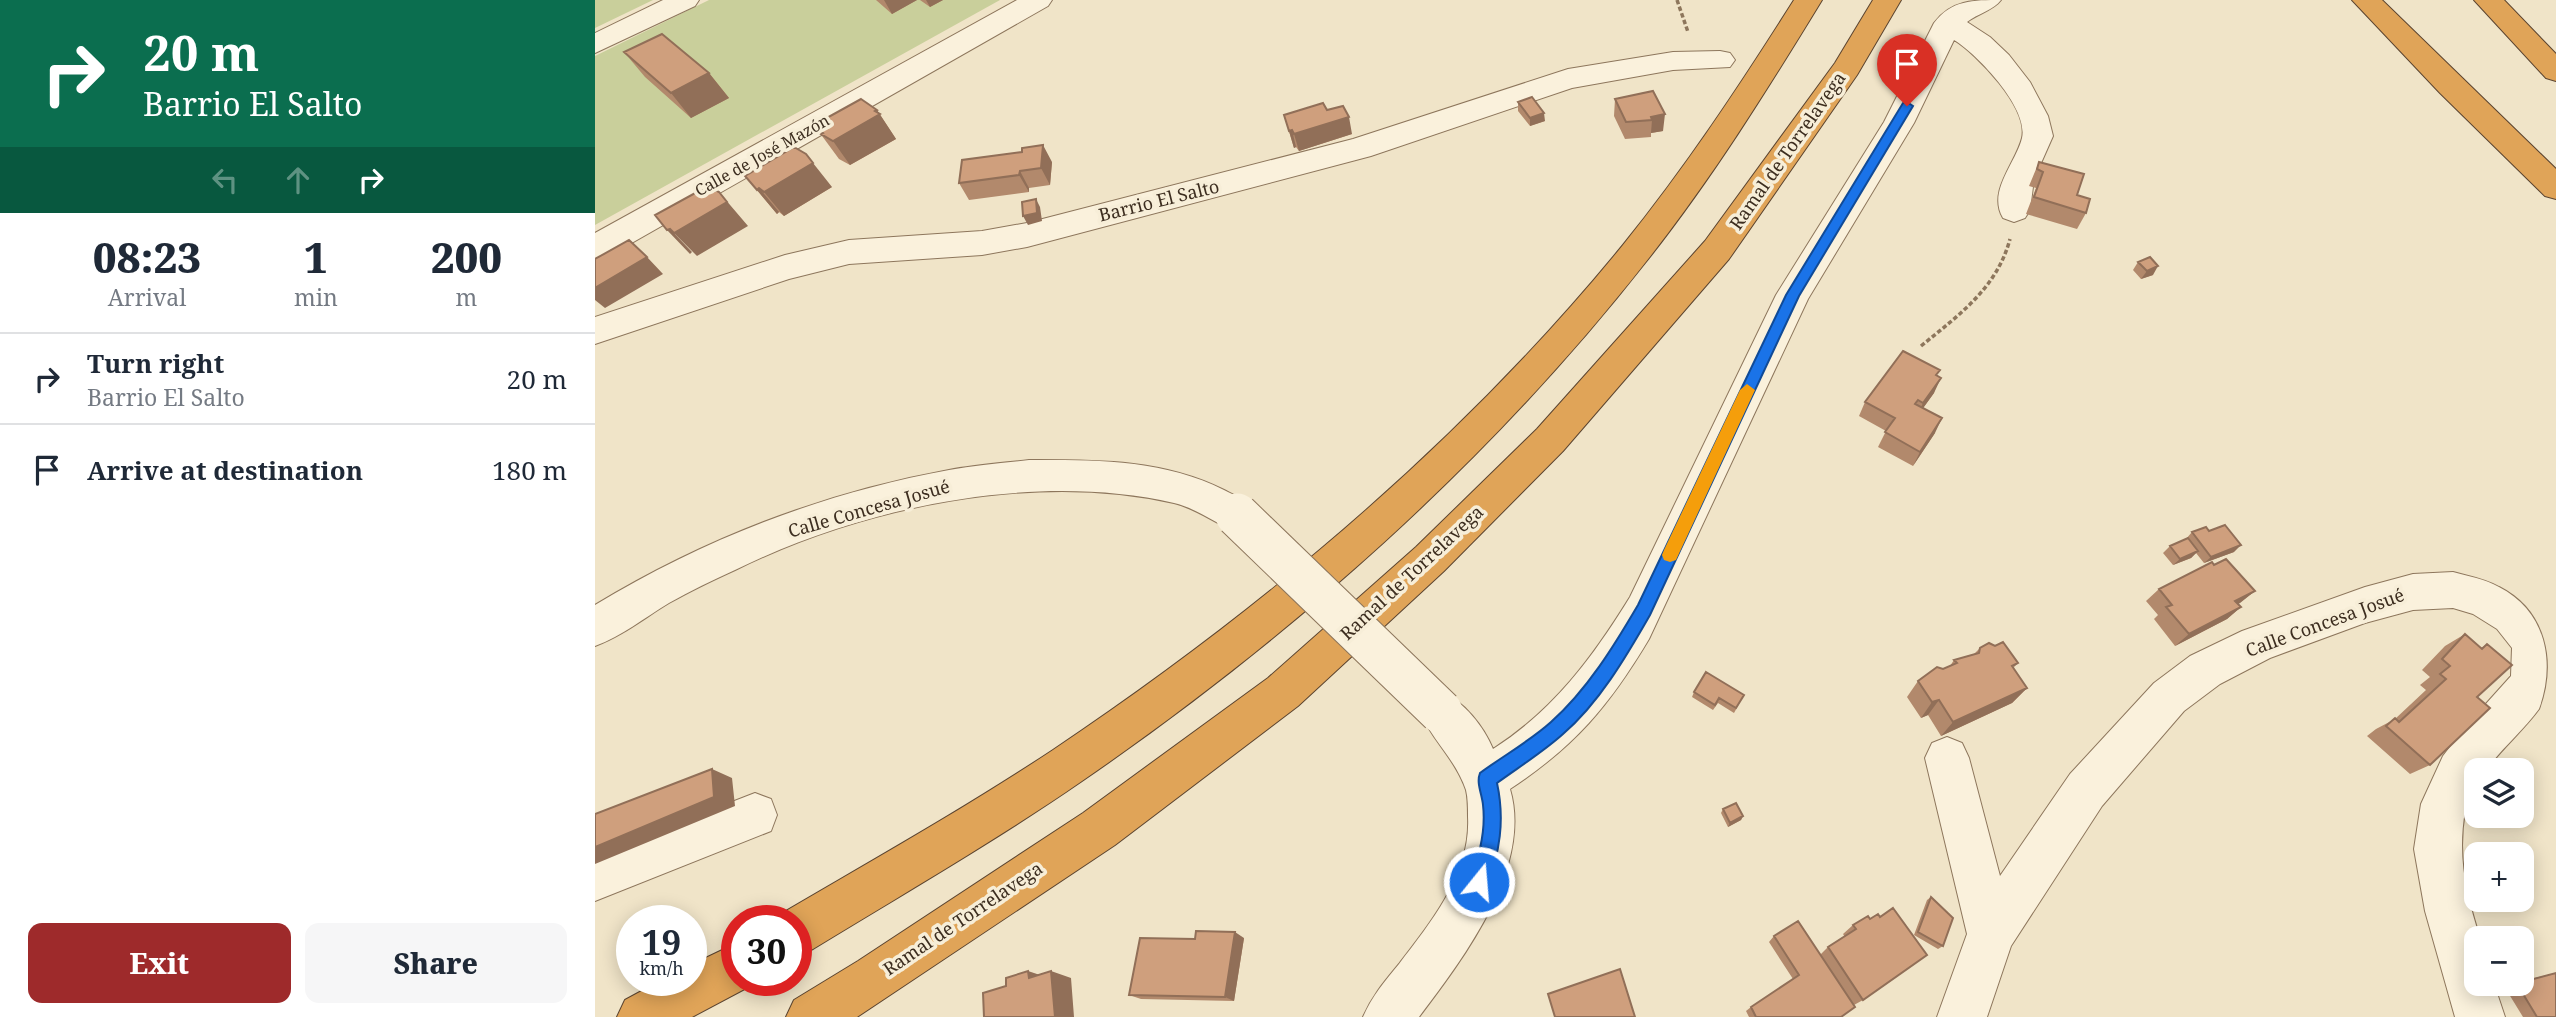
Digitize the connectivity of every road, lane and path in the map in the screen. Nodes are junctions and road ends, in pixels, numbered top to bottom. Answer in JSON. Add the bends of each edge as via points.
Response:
{"nodes":[{"id":1,"x":685,"y":0,"type":"edge"},
{"id":2,"x":1038,"y":0,"type":"edge"},
{"id":3,"x":1808,"y":0,"type":"edge"},
{"id":4,"x":1887,"y":0,"type":"edge"},
{"id":5,"x":1986,"y":0,"type":"edge"},
{"id":6,"x":2366,"y":0,"type":"edge"},
{"id":7,"x":2488,"y":0,"type":"edge"},
{"id":8,"x":1948,"y":23,"type":"junction"},
{"id":9,"x":595,"y":44,"type":"edge"},
{"id":10,"x":1720,"y":60,"type":"dead end"},
{"id":11,"x":2556,"y":71,"type":"edge"},
{"id":12,"x":2556,"y":188,"type":"edge"},
{"id":13,"x":2014,"y":210,"type":"joint"},
{"id":14,"x":595,"y":248,"type":"edge"},
{"id":15,"x":595,"y":331,"type":"edge"},
{"id":16,"x":1920,"y":346,"type":"dead end"},
{"id":17,"x":595,"y":627,"type":"edge"},
{"id":18,"x":1947,"y":758,"type":"dead end"},
{"id":19,"x":1487,"y":779,"type":"junction"},
{"id":20,"x":755,"y":815,"type":"dead end"},
{"id":21,"x":595,"y":878,"type":"edge"},
{"id":22,"x":812,"y":922,"type":"edge"},
{"id":23,"x":1991,"y":934,"type":"junction"},
{"id":24,"x":721,"y":975,"type":"edge"},
{"id":25,"x":642,"y":1017,"type":"edge"},
{"id":26,"x":811,"y":1017,"type":"edge"},
{"id":27,"x":1388,"y":1017,"type":"edge"},
{"id":28,"x":1962,"y":1017,"type":"edge"},
{"id":29,"x":2480,"y":1017,"type":"edge"}],
"edges":[{"from":1,"to":9,"type":"street"},
{"from":2,"to":14,"type":"street","name":"Calle de José Mazón"},
{"from":3,"to":22,"type":"highway","via":[[1731,122],[1633,256],[1540,363],[1423,478],[1196,673],[998,810]]},
{"from":4,"to":26,"type":"highway","name":"Ramal de Torrelavega","via":[[1847,68],[1717,250],[1550,440],[1430,559],[1283,692],[1109,821]]},
{"from":5,"to":8,"type":"street"},
{"from":6,"to":12,"type":"highway"},
{"from":7,"to":11,"type":"highway"},
{"from":8,"to":13,"type":"street","via":[[1980,43],[1999,62],[2021,89],[2033,116],[2038,136],[2018,179]]},
{"from":8,"to":19,"type":"street","via":[[1899,123],[1793,295],[1627,639],[1585,699],[1557,729]]},
{"from":10,"to":15,"type":"street","name":"Barrio El Salto","via":[[1673,61],[1568,79],[1348,152],[1027,235],[982,243],[849,252],[785,267]]},
{"from":13,"to":16,"type":"path","via":[[2008,248],[1985,292]]},
{"from":17,"to":19,"type":"street","name":"Calle Concesa Josué","bridge":true,"via":[[693,571],[782,533],[942,485],[1042,475],[1117,477],[1177,487],[1237,515],[1441,712],[1472,750]]},
{"from":18,"to":23,"type":"street"},
{"from":19,"to":27,"type":"street","name":"Calle Concesa Josué","via":[[1492,833],[1472,900]]},
{"from":20,"to":21,"type":"street"},
{"from":23,"to":28,"type":"street","name":"Calle Concesa Josué"},
{"from":23,"to":29,"type":"street","name":"Calle Concesa Josué","via":[[2086,790],[2168,698],[2205,670],[2257,644],[2365,606],[2413,592],[2453,590],[2484,599],[2511,616],[2532,642],[2534,666],[2524,695],[2473,751],[2443,804],[2437,849],[2446,899]]},
{"from":24,"to":25,"type":"highway"}]}
